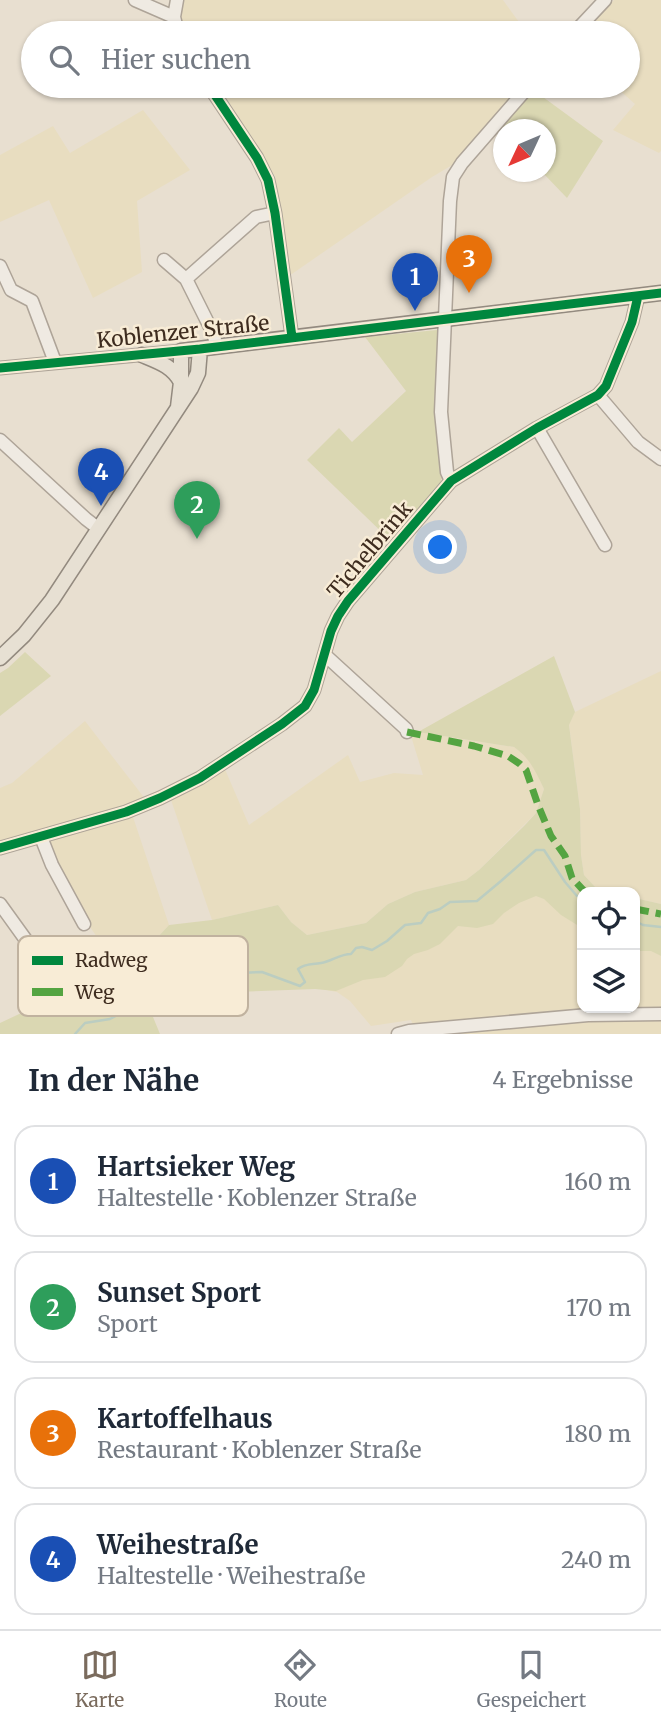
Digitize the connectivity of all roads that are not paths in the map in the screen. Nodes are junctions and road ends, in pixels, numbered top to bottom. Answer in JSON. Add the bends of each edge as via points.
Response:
{"nodes":[{"id":1,"x":135,"y":0,"type":"edge"},
{"id":2,"x":177,"y":0,"type":"edge"},
{"id":3,"x":606,"y":0,"type":"edge"},
{"id":4,"x":174,"y":17,"type":"junction"},
{"id":5,"x":175,"y":21,"type":"edge"},
{"id":6,"x":586,"y":21,"type":"edge"},
{"id":7,"x":217,"y":98,"type":"edge"},
{"id":8,"x":519,"y":98,"type":"edge"},
{"id":9,"x":275,"y":213,"type":"junction"},
{"id":10,"x":164,"y":260,"type":"dead end"},
{"id":11,"x":0,"y":266,"type":"edge"},
{"id":12,"x":186,"y":279,"type":"junction"},
{"id":13,"x":661,"y":293,"type":"edge"},
{"id":14,"x":638,"y":296,"type":"junction"},
{"id":15,"x":445,"y":318,"type":"junction"},
{"id":16,"x":292,"y":337,"type":"junction"},
{"id":17,"x":217,"y":347,"type":"junction"},
{"id":18,"x":200,"y":349,"type":"junction"},
{"id":19,"x":181,"y":351,"type":"junction"},
{"id":20,"x":142,"y":355,"type":"junction"},
{"id":21,"x":55,"y":362,"type":"junction"},
{"id":22,"x":0,"y":368,"type":"edge"},
{"id":23,"x":181,"y":382,"type":"junction"},
{"id":24,"x":598,"y":395,"type":"junction"},
{"id":25,"x":178,"y":407,"type":"junction"},
{"id":26,"x":537,"y":428,"type":"junction"},
{"id":27,"x":0,"y":440,"type":"edge"},
{"id":28,"x":661,"y":459,"type":"edge"},
{"id":29,"x":451,"y":481,"type":"junction"},
{"id":30,"x":99,"y":529,"type":"junction"},
{"id":31,"x":605,"y":545,"type":"dead end"},
{"id":32,"x":325,"y":655,"type":"junction"},
{"id":33,"x":0,"y":658,"type":"edge"},
{"id":34,"x":407,"y":732,"type":"dead end"},
{"id":35,"x":41,"y":837,"type":"junction"},
{"id":36,"x":0,"y":848,"type":"edge"},
{"id":37,"x":0,"y":904,"type":"edge"},
{"id":38,"x":84,"y":923,"type":"dead end"},
{"id":39,"x":24,"y":936,"type":"edge"},
{"id":40,"x":661,"y":1014,"type":"edge"},
{"id":41,"x":398,"y":1034,"type":"edge"}],
"edges":[{"from":1,"to":4,"type":"street"},
{"from":2,"to":4,"type":"street"},
{"from":3,"to":6,"type":"street"},
{"from":4,"to":5,"type":"street"},
{"from":7,"to":9,"type":"street","via":[[257,158],[268,180]]},
{"from":8,"to":15,"type":"street","via":[[453,177]]},
{"from":9,"to":12,"type":"street","via":[[256,217]]},
{"from":9,"to":16,"type":"street"},
{"from":10,"to":12,"type":"street","name":"Koblenzer Straße"},
{"from":11,"to":21,"type":"street","via":[[11,290],[32,301]]},
{"from":12,"to":17,"type":"street","name":"Koblenzer Straße"},
{"from":13,"to":14,"type":"main road","name":"Koblenzer Straße"},
{"from":14,"to":15,"type":"main road","name":"Koblenzer Straße"},
{"from":14,"to":24,"type":"street","via":[[606,386]]},
{"from":15,"to":16,"type":"main road","name":"Koblenzer Straße"},
{"from":15,"to":29,"type":"street","via":[[441,412]]},
{"from":16,"to":17,"type":"main road","name":"Koblenzer Straße"},
{"from":17,"to":18,"type":"main road","name":"Koblenzer Straße"},
{"from":18,"to":19,"type":"main road","name":"Koblenzer Straße"},
{"from":18,"to":25,"type":"main road","via":[[198,373]]},
{"from":19,"to":20,"type":"street","name":"Koblenzer Straße"},
{"from":19,"to":23,"type":"main road"},
{"from":20,"to":21,"type":"street","name":"Koblenzer Straße"},
{"from":20,"to":23,"type":"main road","via":[[168,366]]},
{"from":21,"to":22,"type":"street","name":"Koblenzer Straße"},
{"from":23,"to":25,"type":"main road"},
{"from":24,"to":26,"type":"street","name":"Tichelbrink"},
{"from":24,"to":28,"type":"street","via":[[638,442]]},
{"from":25,"to":30,"type":"main road"},
{"from":26,"to":29,"type":"street","name":"Tichelbrink"},
{"from":26,"to":31,"type":"street"},
{"from":27,"to":30,"type":"street"},
{"from":29,"to":32,"type":"street","name":"Tichelbrink","via":[[348,601],[331,631]]},
{"from":30,"to":33,"type":"main road","via":[[52,600]]},
{"from":32,"to":34,"type":"street"},
{"from":32,"to":35,"type":"street","name":"Tichelbrink","via":[[305,706],[200,778],[126,812]]},
{"from":35,"to":36,"type":"street","name":"Tichelbrink"},
{"from":35,"to":38,"type":"street"},
{"from":37,"to":39,"type":"street"},
{"from":40,"to":41,"type":"street","via":[[589,1015]]}]}
